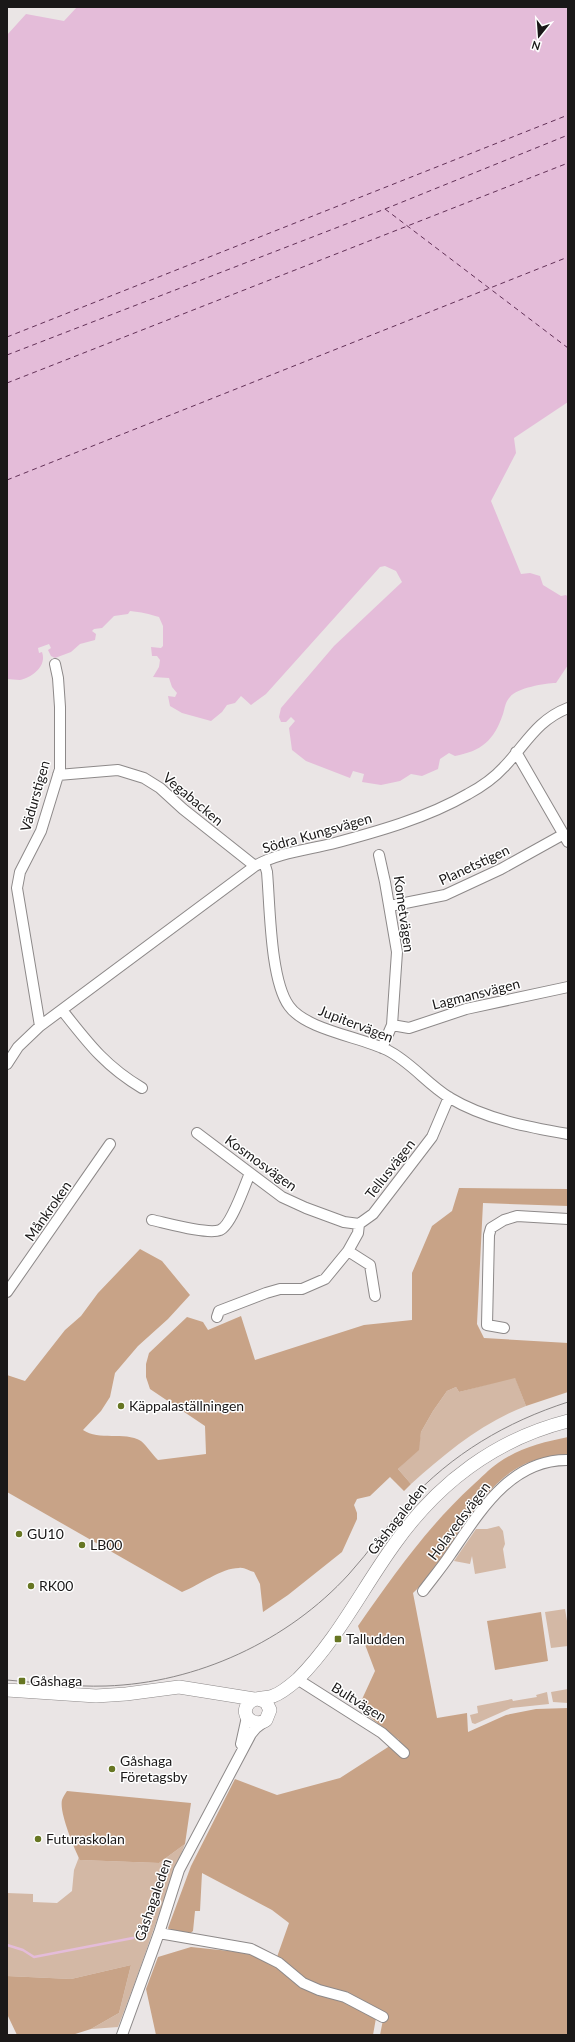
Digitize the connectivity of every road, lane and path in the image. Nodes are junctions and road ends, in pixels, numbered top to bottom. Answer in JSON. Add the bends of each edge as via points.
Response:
{"nodes":[{"id":1,"x":55,"y":664,"type":"dead end"},
{"id":2,"x":568,"y":708,"type":"edge"},
{"id":3,"x":516,"y":752,"type":"junction"},
{"id":4,"x":58,"y":776,"type":"junction"},
{"id":5,"x":566,"y":838,"type":"edge"},
{"id":6,"x":379,"y":855,"type":"dead end"},
{"id":7,"x":259,"y":864,"type":"junction"},
{"id":8,"x":7,"y":885,"type":"edge"},
{"id":9,"x":17,"y":888,"type":"junction"},
{"id":10,"x":390,"y":906,"type":"junction"},
{"id":11,"x":568,"y":987,"type":"edge"},
{"id":12,"x":62,"y":1010,"type":"junction"},
{"id":13,"x":392,"y":1025,"type":"junction"},
{"id":14,"x":40,"y":1026,"type":"junction"},
{"id":15,"x":382,"y":1048,"type":"junction"},
{"id":16,"x":7,"y":1064,"type":"edge"},
{"id":17,"x":142,"y":1088,"type":"dead end"},
{"id":18,"x":449,"y":1097,"type":"junction"},
{"id":19,"x":197,"y":1133,"type":"dead end"},
{"id":20,"x":568,"y":1134,"type":"edge"},
{"id":21,"x":110,"y":1144,"type":"dead end"},
{"id":22,"x":250,"y":1173,"type":"junction"},
{"id":23,"x":568,"y":1219,"type":"edge"},
{"id":24,"x":152,"y":1220,"type":"dead end"},
{"id":25,"x":359,"y":1224,"type":"junction"},
{"id":26,"x":348,"y":1251,"type":"junction"},
{"id":27,"x":7,"y":1292,"type":"edge"},
{"id":28,"x":375,"y":1296,"type":"dead end"},
{"id":29,"x":217,"y":1317,"type":"dead end"},
{"id":30,"x":504,"y":1328,"type":"dead end"},
{"id":31,"x":568,"y":1421,"type":"edge"},
{"id":32,"x":568,"y":1460,"type":"edge"},
{"id":33,"x":423,"y":1591,"type":"dead end"},
{"id":34,"x":294,"y":1682,"type":"junction"},
{"id":35,"x":7,"y":1690,"type":"edge"},
{"id":36,"x":212,"y":1692,"type":"junction"},
{"id":37,"x":256,"y":1699,"type":"junction"},
{"id":38,"x":246,"y":1714,"type":"junction"},
{"id":39,"x":268,"y":1717,"type":"junction"},
{"id":40,"x":404,"y":1752,"type":"dead end"},
{"id":41,"x":227,"y":1778,"type":"junction"},
{"id":42,"x":159,"y":1933,"type":"junction"},
{"id":43,"x":383,"y":2017,"type":"dead end"},
{"id":44,"x":122,"y":2035,"type":"edge"}],
"edges":[{"from":1,"to":4,"type":"street","name":"Vädurstigen","via":[[61,732]]},
{"from":2,"to":3,"type":"street","name":"Södra Kungsvägen","via":[[536,727]]},
{"from":3,"to":5,"type":"street"},
{"from":3,"to":7,"type":"street","name":"Södra Kungsvägen","via":[[493,778],[467,795],[372,833]]},
{"from":4,"to":7,"type":"street","name":"Vegabacken","via":[[118,770],[144,778]]},
{"from":4,"to":9,"type":"street","name":"Vädurstigen","via":[[42,831],[20,872]]},
{"from":5,"to":10,"type":"street","name":"Planetstigen","via":[[445,895]]},
{"from":6,"to":10,"type":"street","name":"Kometvägen"},
{"from":7,"to":12,"type":"street","name":"Södra Kungsvägen"},
{"from":7,"to":15,"type":"street","name":"Jupitervägen","via":[[267,872],[276,967],[289,1006],[318,1026]]},
{"from":8,"to":9,"type":"street"},
{"from":9,"to":14,"type":"street","name":"Vädurstigen"},
{"from":10,"to":13,"type":"street","name":"Kometvägen","via":[[397,952]]},
{"from":11,"to":13,"type":"street","name":"Lagmansvägen","via":[[466,1009],[409,1028]]},
{"from":12,"to":14,"type":"street","name":"Södra Kungsvägen"},
{"from":12,"to":17,"type":"street","via":[[109,1066]]},
{"from":13,"to":15,"type":"street","name":"Kometvägen"},
{"from":14,"to":16,"type":"street","name":"Södra Kungsvägen","via":[[18,1047]]},
{"from":15,"to":18,"type":"street","name":"Jupitervägen","via":[[409,1063]]},
{"from":18,"to":20,"type":"street","name":"Jupitervägen","via":[[503,1120]]},
{"from":18,"to":25,"type":"street","name":"Tellusvägen","via":[[432,1137],[373,1214]]},
{"from":19,"to":22,"type":"street","name":"Kosmosvägen"},
{"from":21,"to":27,"type":"street","name":"Månkroken"},
{"from":22,"to":24,"type":"street","via":[[229,1221],[221,1230],[211,1232]]},
{"from":22,"to":25,"type":"street","name":"Kosmosvägen","via":[[282,1197],[344,1222]]},
{"from":23,"to":30,"type":"street","via":[[517,1216],[491,1228],[487,1326]]},
{"from":25,"to":26,"type":"street","via":[[358,1233]]},
{"from":26,"to":28,"type":"street","via":[[370,1264]]},
{"from":26,"to":29,"type":"street","via":[[325,1279],[314,1286],[266,1292],[219,1311]]},
{"from":31,"to":34,"type":"main road","name":"Gåshagaleden","via":[[526,1434],[505,1444],[463,1471],[438,1492],[396,1541],[329,1643]]},
{"from":32,"to":33,"type":"street","name":"Holavedsvägen","via":[[540,1464],[518,1474],[506,1483],[492,1496]]},
{"from":34,"to":37,"type":"main road","name":"Gåshagaleden","via":[[275,1696]]},
{"from":34,"to":39,"type":"main road","name":"Gåshagaleden"},
{"from":34,"to":40,"type":"street","name":"Bultvägen","via":[[382,1733]]},
{"from":35,"to":36,"type":"main road","via":[[96,1696],[179,1687]]},
{"from":36,"to":37,"type":"main road"},
{"from":36,"to":38,"type":"main road","via":[[234,1703]]},
{"from":37,"to":38,"type":"main road","via":[[247,1705]]},
{"from":37,"to":39,"type":"main road","via":[[266,1702]]},
{"from":38,"to":39,"type":"main road","via":[[255,1723]]},
{"from":38,"to":41,"type":"street","via":[[241,1744]]},
{"from":39,"to":41,"type":"street","name":"Gåshagaleden","via":[[253,1731]]},
{"from":41,"to":42,"type":"street","name":"Gåshagaleden","via":[[179,1870]]},
{"from":42,"to":43,"type":"street","via":[[251,1949],[279,1963],[302,1983],[345,1997]]},
{"from":42,"to":44,"type":"street","name":"Gåshagaleden"}]}
